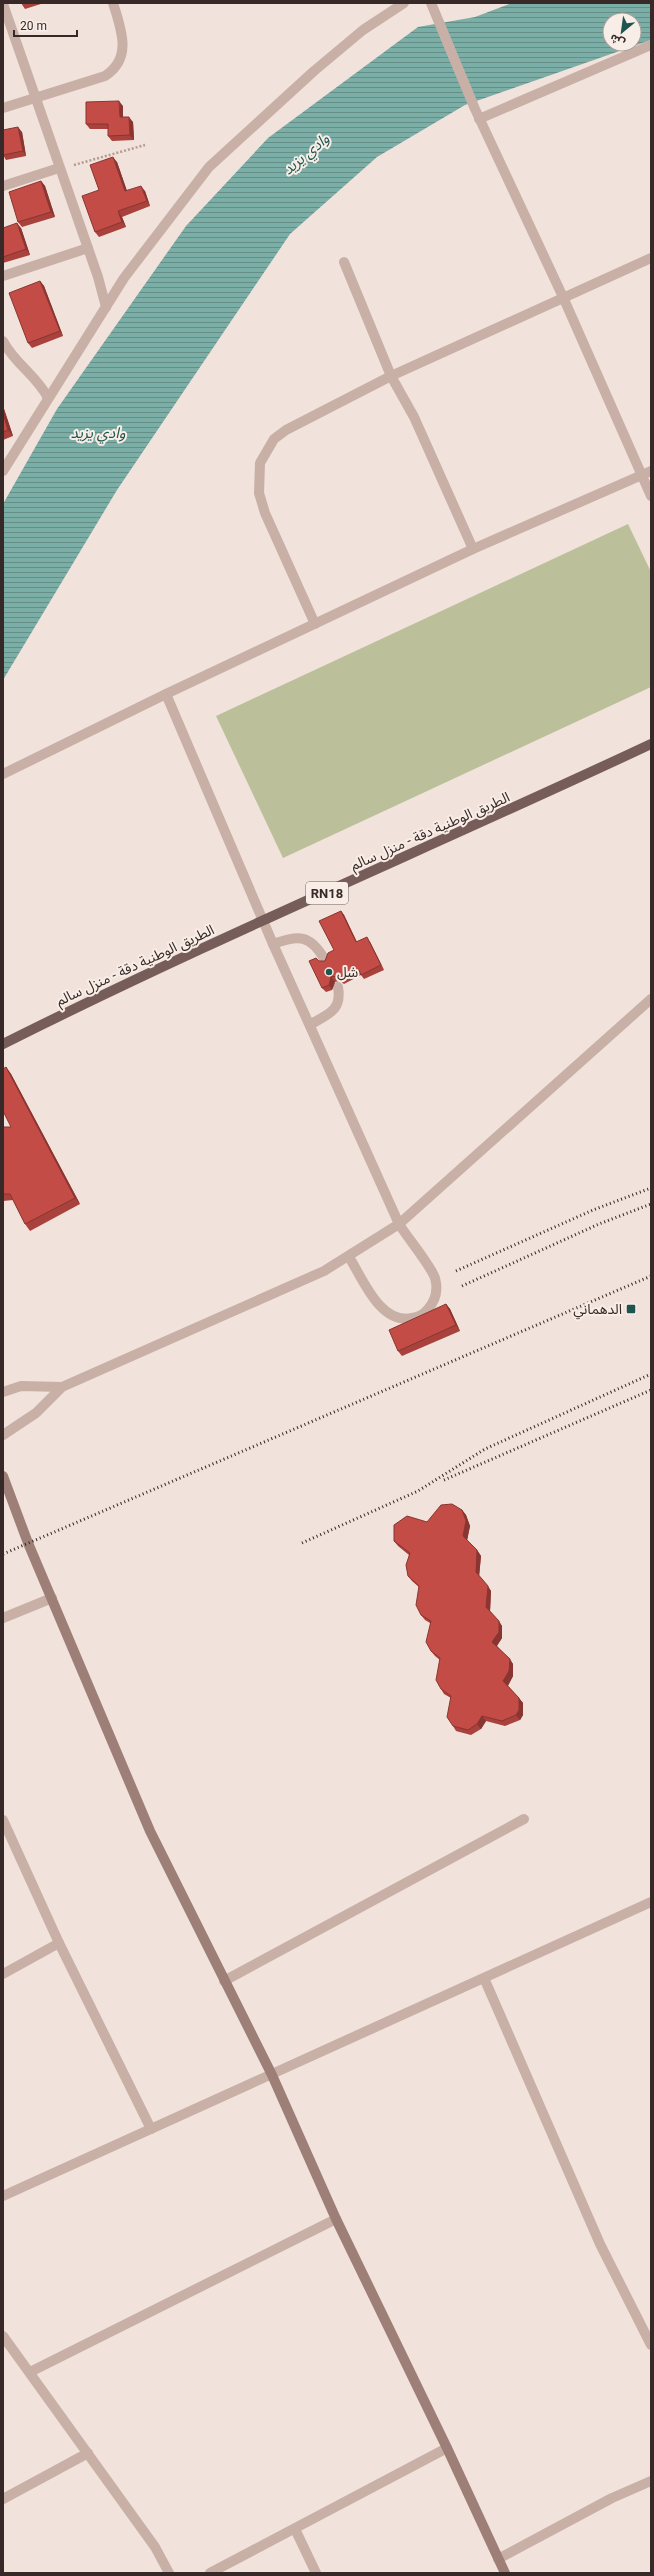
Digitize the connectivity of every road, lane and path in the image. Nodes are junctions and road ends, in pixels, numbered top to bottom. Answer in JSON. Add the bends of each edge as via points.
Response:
{"nodes":[{"id":1,"x":113,"y":3,"type":"edge"},
{"id":2,"x":404,"y":3,"type":"edge"},
{"id":3,"x":431,"y":3,"type":"edge"},
{"id":4,"x":3,"y":4,"type":"edge"},
{"id":5,"x":651,"y":45,"type":"edge"},
{"id":6,"x":35,"y":97,"type":"junction"},
{"id":7,"x":3,"y":108,"type":"edge"},
{"id":8,"x":479,"y":119,"type":"junction"},
{"id":9,"x":145,"y":145,"type":"dead end"},
{"id":10,"x":60,"y":168,"type":"junction"},
{"id":11,"x":3,"y":186,"type":"edge"},
{"id":12,"x":88,"y":248,"type":"junction"},
{"id":13,"x":651,"y":258,"type":"edge"},
{"id":14,"x":344,"y":262,"type":"dead end"},
{"id":15,"x":3,"y":276,"type":"edge"},
{"id":16,"x":563,"y":297,"type":"junction"},
{"id":17,"x":106,"y":307,"type":"junction"},
{"id":18,"x":3,"y":341,"type":"edge"},
{"id":19,"x":391,"y":376,"type":"junction"},
{"id":20,"x":48,"y":398,"type":"junction"},
{"id":21,"x":3,"y":471,"type":"edge"},
{"id":22,"x":646,"y":473,"type":"edge"},
{"id":23,"x":651,"y":496,"type":"edge"},
{"id":24,"x":473,"y":549,"type":"junction"},
{"id":25,"x":315,"y":624,"type":"junction"},
{"id":26,"x":166,"y":694,"type":"junction"},
{"id":27,"x":651,"y":744,"type":"edge"},
{"id":28,"x":3,"y":774,"type":"edge"},
{"id":29,"x":265,"y":921,"type":"junction"},
{"id":30,"x":273,"y":944,"type":"junction"},
{"id":31,"x":325,"y":960,"type":"edge"},
{"id":32,"x":338,"y":987,"type":"edge"},
{"id":33,"x":651,"y":999,"type":"edge"},
{"id":34,"x":311,"y":1024,"type":"junction"},
{"id":35,"x":3,"y":1044,"type":"edge"},
{"id":36,"x":399,"y":1224,"type":"junction"},
{"id":37,"x":349,"y":1257,"type":"junction"},
{"id":38,"x":62,"y":1387,"type":"junction"},
{"id":39,"x":3,"y":1392,"type":"edge"},
{"id":40,"x":3,"y":1435,"type":"edge"},
{"id":41,"x":3,"y":1476,"type":"edge"},
{"id":42,"x":52,"y":1598,"type":"junction"},
{"id":43,"x":3,"y":1618,"type":"edge"},
{"id":44,"x":524,"y":1818,"type":"dead end"},
{"id":45,"x":3,"y":1820,"type":"edge"},
{"id":46,"x":651,"y":1902,"type":"edge"},
{"id":47,"x":59,"y":1943,"type":"junction"},
{"id":48,"x":3,"y":1974,"type":"edge"},
{"id":49,"x":484,"y":1978,"type":"junction"},
{"id":50,"x":224,"y":1981,"type":"junction"},
{"id":51,"x":272,"y":2075,"type":"junction"},
{"id":52,"x":151,"y":2129,"type":"junction"},
{"id":53,"x":3,"y":2196,"type":"edge"},
{"id":54,"x":336,"y":2219,"type":"junction"},
{"id":55,"x":5,"y":2341,"type":"edge"},
{"id":56,"x":651,"y":2345,"type":"edge"},
{"id":57,"x":30,"y":2372,"type":"junction"},
{"id":58,"x":447,"y":2448,"type":"junction"},
{"id":59,"x":88,"y":2453,"type":"junction"},
{"id":60,"x":651,"y":2481,"type":"edge"},
{"id":61,"x":3,"y":2499,"type":"edge"},
{"id":62,"x":295,"y":2529,"type":"junction"},
{"id":63,"x":498,"y":2559,"type":"junction"},
{"id":64,"x":169,"y":2573,"type":"edge"},
{"id":65,"x":210,"y":2573,"type":"edge"},
{"id":66,"x":316,"y":2573,"type":"edge"},
{"id":67,"x":505,"y":2573,"type":"edge"}],
"edges":[{"from":1,"to":6,"type":"street","via":[[123,39],[123,53],[115,70],[105,76]]},
{"from":2,"to":17,"type":"street","via":[[363,30],[209,166],[141,254]]},
{"from":3,"to":8,"type":"street"},
{"from":4,"to":6,"type":"street"},
{"from":5,"to":8,"type":"street"},
{"from":6,"to":7,"type":"street"},
{"from":6,"to":10,"type":"street"},
{"from":8,"to":16,"type":"street"},
{"from":9,"to":10,"type":"path"},
{"from":10,"to":11,"type":"street"},
{"from":10,"to":12,"type":"street"},
{"from":12,"to":15,"type":"street"},
{"from":12,"to":17,"type":"street"},
{"from":13,"to":16,"type":"street"},
{"from":14,"to":19,"type":"street"},
{"from":16,"to":19,"type":"street"},
{"from":16,"to":22,"type":"street"},
{"from":17,"to":20,"type":"street"},
{"from":18,"to":20,"type":"street","via":[[12,357],[39,384]]},
{"from":19,"to":24,"type":"street","via":[[414,417]]},
{"from":19,"to":25,"type":"street","via":[[286,430],[274,440],[260,463],[259,493],[265,513]]},
{"from":20,"to":21,"type":"street"},
{"from":22,"to":23,"type":"street"},
{"from":22,"to":24,"type":"street"},
{"from":24,"to":25,"type":"street"},
{"from":25,"to":26,"type":"street"},
{"from":26,"to":28,"type":"street"},
{"from":26,"to":29,"type":"street"},
{"from":27,"to":29,"type":"main road","name":"الطريق الوطنية دقة - منزل سالم","number":"RN18"},
{"from":29,"to":30,"type":"street"},
{"from":29,"to":35,"type":"main road","name":"الطريق الوطنية دقة - منزل سالم","number":"RN18","via":[[130,981]]},
{"from":30,"to":31,"type":"street","via":[[295,936],[305,938],[318,947]]},
{"from":30,"to":34,"type":"street"},
{"from":32,"to":34,"type":"street","via":[[340,999],[335,1009]]},
{"from":33,"to":36,"type":"street"},
{"from":34,"to":36,"type":"street"},
{"from":36,"to":37,"type":"street"},
{"from":36,"to":37,"type":"street","via":[[434,1276],[437,1288],[434,1300],[422,1314],[405,1320],[393,1317],[383,1310]]},
{"from":37,"to":38,"type":"street"},
{"from":38,"to":39,"type":"street","via":[[21,1386]]},
{"from":38,"to":40,"type":"street","via":[[36,1413]]},
{"from":41,"to":42,"type":"main road"},
{"from":42,"to":43,"type":"street"},
{"from":42,"to":50,"type":"main road","via":[[150,1831]]},
{"from":44,"to":50,"type":"street"},
{"from":45,"to":47,"type":"street"},
{"from":46,"to":49,"type":"street"},
{"from":47,"to":48,"type":"street"},
{"from":47,"to":52,"type":"street"},
{"from":49,"to":51,"type":"street"},
{"from":49,"to":56,"type":"street","via":[[600,2244]]},
{"from":50,"to":51,"type":"main road"},
{"from":51,"to":52,"type":"street"},
{"from":51,"to":54,"type":"main road"},
{"from":52,"to":53,"type":"street"},
{"from":54,"to":57,"type":"street"},
{"from":54,"to":58,"type":"main road"},
{"from":55,"to":57,"type":"street"},
{"from":57,"to":59,"type":"street"},
{"from":58,"to":62,"type":"street"},
{"from":58,"to":63,"type":"main road"},
{"from":59,"to":61,"type":"street"},
{"from":59,"to":64,"type":"street","via":[[155,2547]]},
{"from":60,"to":63,"type":"street","via":[[612,2498]]},
{"from":62,"to":65,"type":"street"},
{"from":62,"to":66,"type":"street"},
{"from":63,"to":67,"type":"main road"}]}
